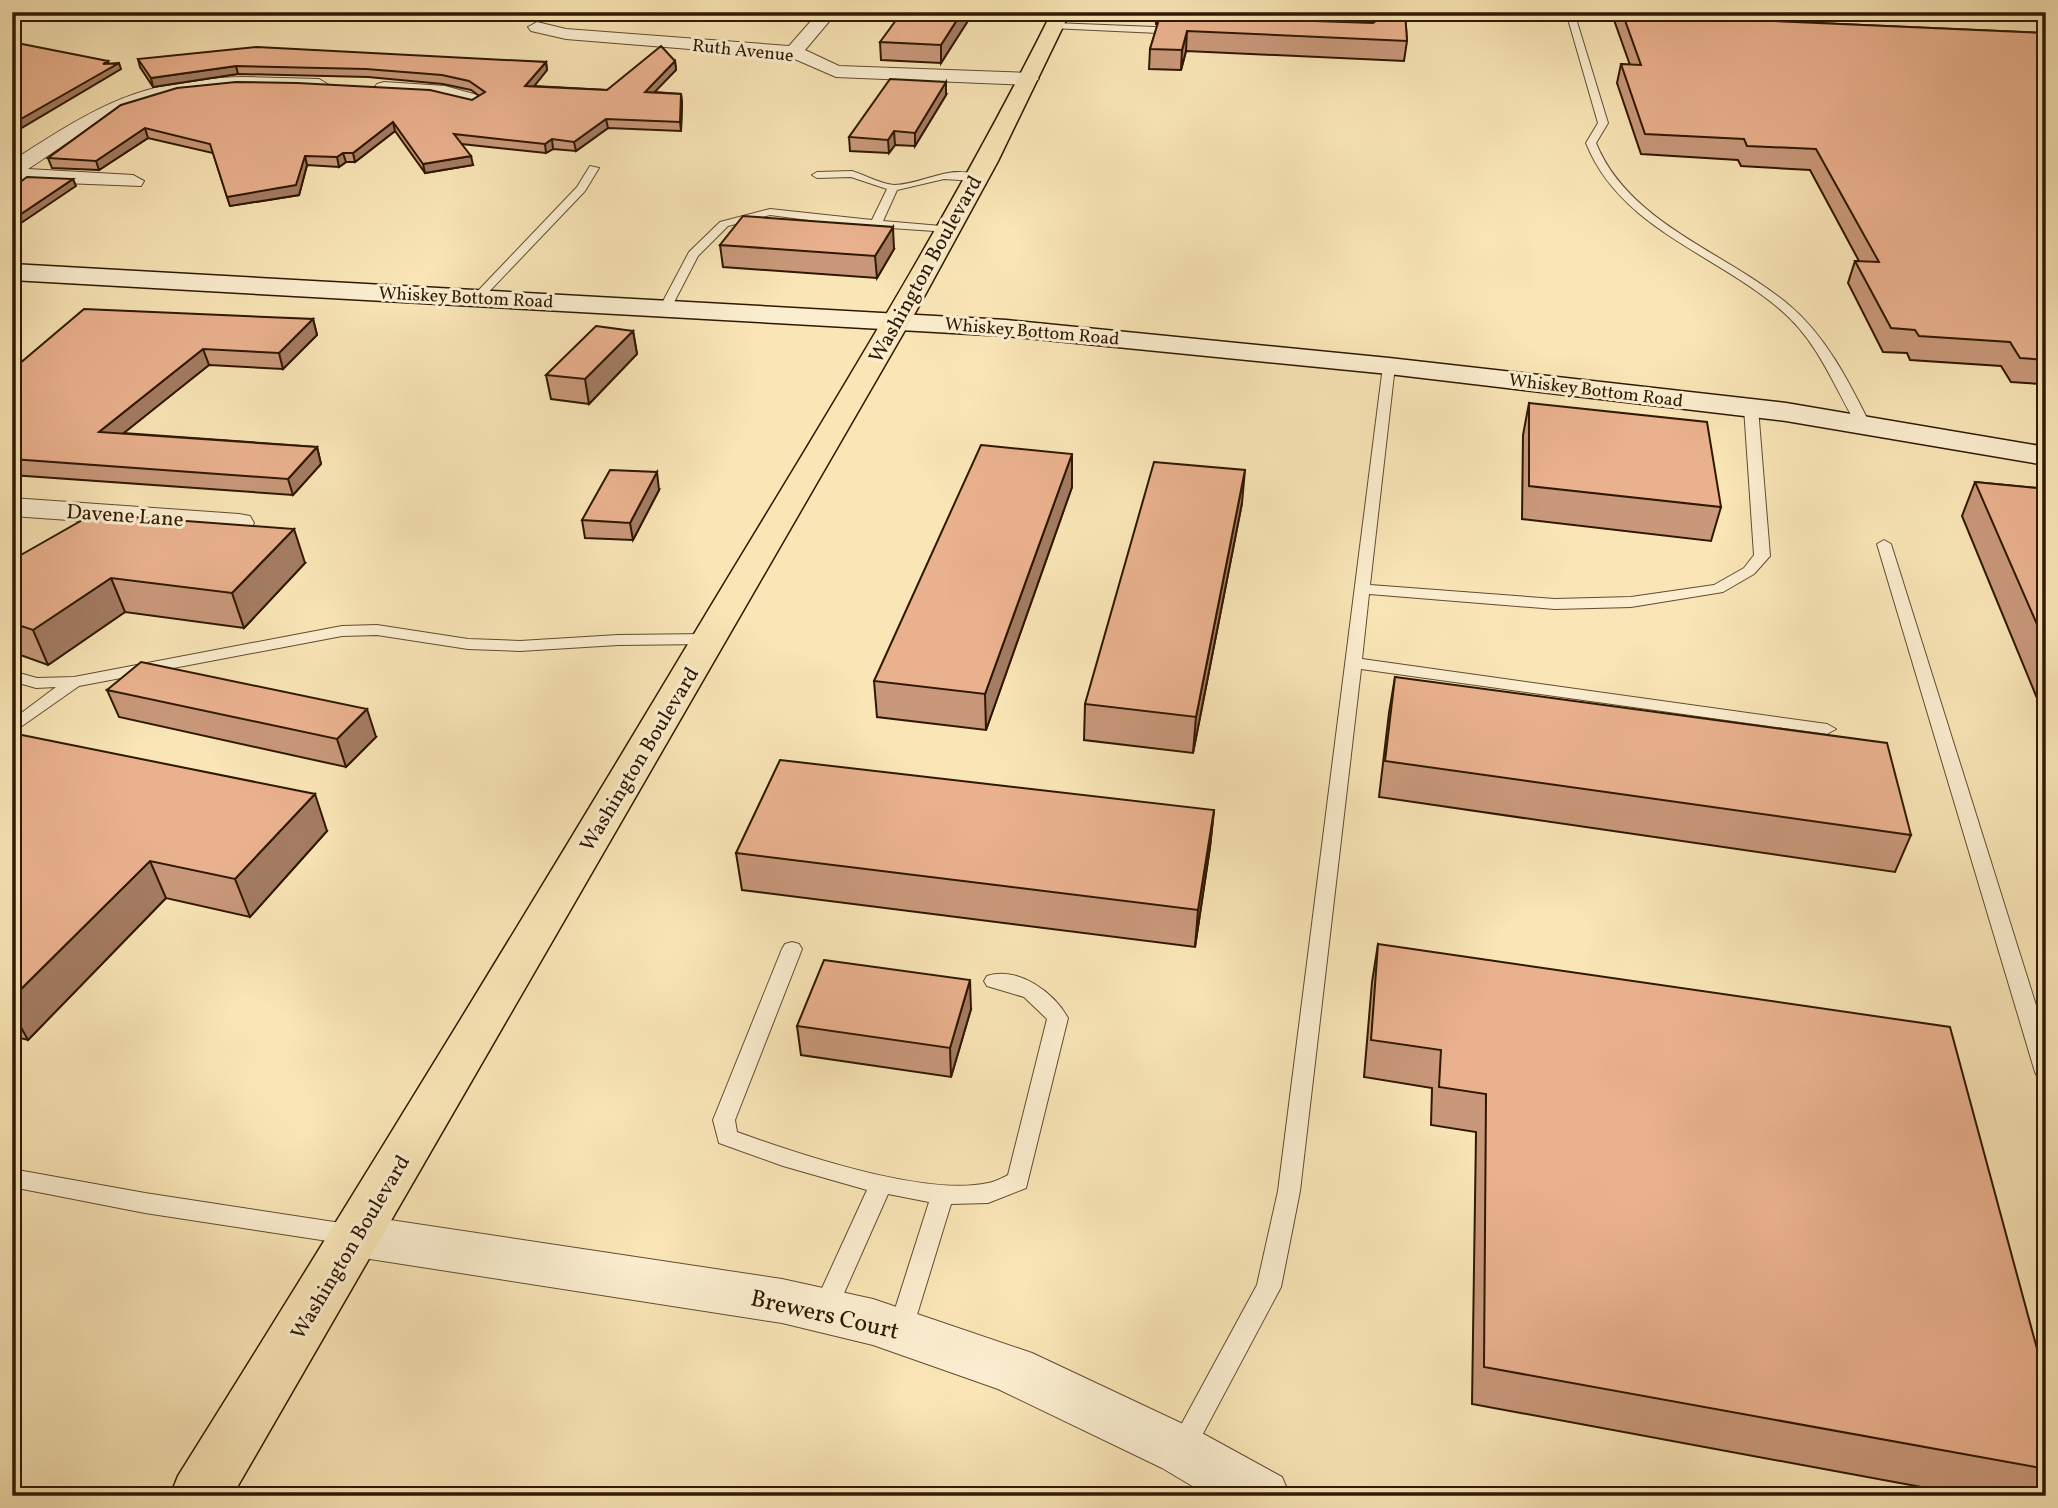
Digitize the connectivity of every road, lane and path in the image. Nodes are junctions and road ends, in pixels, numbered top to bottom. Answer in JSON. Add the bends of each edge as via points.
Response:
{"nodes":[{"id":1,"x":829,"y":12,"type":"edge"},
{"id":2,"x":1570,"y":12,"type":"edge"},
{"id":3,"x":571,"y":18,"type":"dead end"},
{"id":4,"x":1058,"y":19,"type":"edge"},
{"id":5,"x":1186,"y":31,"type":"edge"},
{"id":6,"x":794,"y":52,"type":"junction"},
{"id":7,"x":1030,"y":79,"type":"junction"},
{"id":8,"x":343,"y":86,"type":"edge"},
{"id":9,"x":370,"y":87,"type":"edge"},
{"id":10,"x":474,"y":100,"type":"edge"},
{"id":11,"x":594,"y":168,"type":"dead end"},
{"id":12,"x":12,"y":172,"type":"edge"},
{"id":13,"x":817,"y":175,"type":"dead end"},
{"id":14,"x":976,"y":178,"type":"junction"},
{"id":15,"x":133,"y":181,"type":"dead end"},
{"id":16,"x":893,"y":188,"type":"junction"},
{"id":17,"x":876,"y":224,"type":"junction"},
{"id":18,"x":949,"y":229,"type":"junction"},
{"id":19,"x":12,"y":272,"type":"edge"},
{"id":20,"x":478,"y":297,"type":"junction"},
{"id":21,"x":666,"y":307,"type":"junction"},
{"id":22,"x":899,"y":320,"type":"junction"},
{"id":23,"x":1390,"y":366,"type":"junction"},
{"id":24,"x":1751,"y":408,"type":"junction"},
{"id":25,"x":1863,"y":424,"type":"junction"},
{"id":26,"x":2046,"y":456,"type":"edge"},
{"id":27,"x":12,"y":507,"type":"edge"},
{"id":28,"x":239,"y":523,"type":"edge"},
{"id":29,"x":1884,"y":544,"type":"dead end"},
{"id":30,"x":1363,"y":589,"type":"junction"},
{"id":31,"x":709,"y":639,"type":"junction"},
{"id":32,"x":1354,"y":663,"type":"junction"},
{"id":33,"x":12,"y":676,"type":"edge"},
{"id":34,"x":74,"y":682,"type":"junction"},
{"id":35,"x":12,"y":728,"type":"edge"},
{"id":36,"x":1827,"y":729,"type":"dead end"},
{"id":37,"x":792,"y":948,"type":"dead end"},
{"id":38,"x":994,"y":981,"type":"dead end"},
{"id":39,"x":2046,"y":1072,"type":"edge"},
{"id":40,"x":12,"y":1178,"type":"edge"},
{"id":41,"x":881,"y":1184,"type":"junction"},
{"id":42,"x":943,"y":1193,"type":"junction"},
{"id":43,"x":357,"y":1236,"type":"junction"},
{"id":44,"x":824,"y":1310,"type":"junction"},
{"id":45,"x":900,"y":1331,"type":"junction"},
{"id":46,"x":1181,"y":1450,"type":"junction"},
{"id":47,"x":199,"y":1496,"type":"edge"},
{"id":48,"x":1262,"y":1496,"type":"edge"}],
"edges":[{"from":1,"to":6,"type":"street"},
{"from":2,"to":25,"type":"lane","via":[[1603,123],[1591,143],[1605,173],[1687,244],[1788,309],[1834,365]]},
{"from":3,"to":6,"type":"street","name":"Ruth Avenue","via":[[537,27],[566,34]]},
{"from":4,"to":5,"type":"lane"},
{"from":4,"to":7,"type":"main road","name":"Washington Boulevard"},
{"from":6,"to":7,"type":"street","name":"Ruth Avenue","via":[[836,71]]},
{"from":7,"to":14,"type":"main road","name":"Washington Boulevard"},
{"from":8,"to":12,"type":"street","via":[[228,83],[146,95],[102,113]]},
{"from":9,"to":10,"type":"street","via":[[445,92]]},
{"from":11,"to":20,"type":"lane","via":[[581,189]]},
{"from":12,"to":15,"type":"street"},
{"from":13,"to":16,"type":"lane","via":[[852,174]]},
{"from":14,"to":16,"type":"lane","via":[[944,176]]},
{"from":14,"to":18,"type":"main road","name":"Washington Boulevard"},
{"from":16,"to":17,"type":"lane"},
{"from":17,"to":18,"type":"lane"},
{"from":17,"to":21,"type":"lane","via":[[770,212],[724,224],[693,254]]},
{"from":18,"to":22,"type":"main road","name":"Washington Boulevard"},
{"from":19,"to":20,"type":"street","name":"Whiskey Bottom Road"},
{"from":20,"to":21,"type":"street","name":"Whiskey Bottom Road"},
{"from":21,"to":22,"type":"street","name":"Whiskey Bottom Road"},
{"from":22,"to":23,"type":"street","name":"Whiskey Bottom Road"},
{"from":22,"to":31,"type":"main road","name":"Washington Boulevard"},
{"from":23,"to":24,"type":"street","name":"Whiskey Bottom Road"},
{"from":23,"to":30,"type":"lane"},
{"from":24,"to":25,"type":"street","name":"Whiskey Bottom Road"},
{"from":24,"to":30,"type":"lane","via":[[1762,556],[1749,571],[1718,589],[1631,602],[1556,604]]},
{"from":25,"to":26,"type":"street","name":"Whiskey Bottom Road"},
{"from":27,"to":28,"type":"street","name":"Davene Lane"},
{"from":29,"to":39,"type":"lane"},
{"from":30,"to":32,"type":"lane"},
{"from":31,"to":34,"type":"lane","via":[[520,646],[468,644],[377,630],[342,631]]},
{"from":31,"to":43,"type":"main road","name":"Washington Boulevard"},
{"from":32,"to":36,"type":"lane"},
{"from":32,"to":46,"type":"lane","via":[[1289,1191],[1269,1287]]},
{"from":33,"to":34,"type":"lane","via":[[37,683]]},
{"from":34,"to":35,"type":"lane"},
{"from":37,"to":41,"type":"lane","via":[[724,1120],[727,1137]]},
{"from":38,"to":42,"type":"lane","via":[[1016,984],[1046,999],[1058,1018],[1028,1148],[1018,1181],[987,1194]]},
{"from":40,"to":43,"type":"lane"},
{"from":41,"to":42,"type":"lane"},
{"from":41,"to":44,"type":"lane"},
{"from":42,"to":45,"type":"lane"},
{"from":43,"to":44,"type":"street","name":"Brewers Court"},
{"from":43,"to":47,"type":"main road","name":"Washington Boulevard"},
{"from":44,"to":45,"type":"street","name":"Brewers Court"},
{"from":45,"to":46,"type":"street","name":"Brewers Court","via":[[1013,1370]]},
{"from":46,"to":48,"type":"street","name":"Brewers Court"}]}
